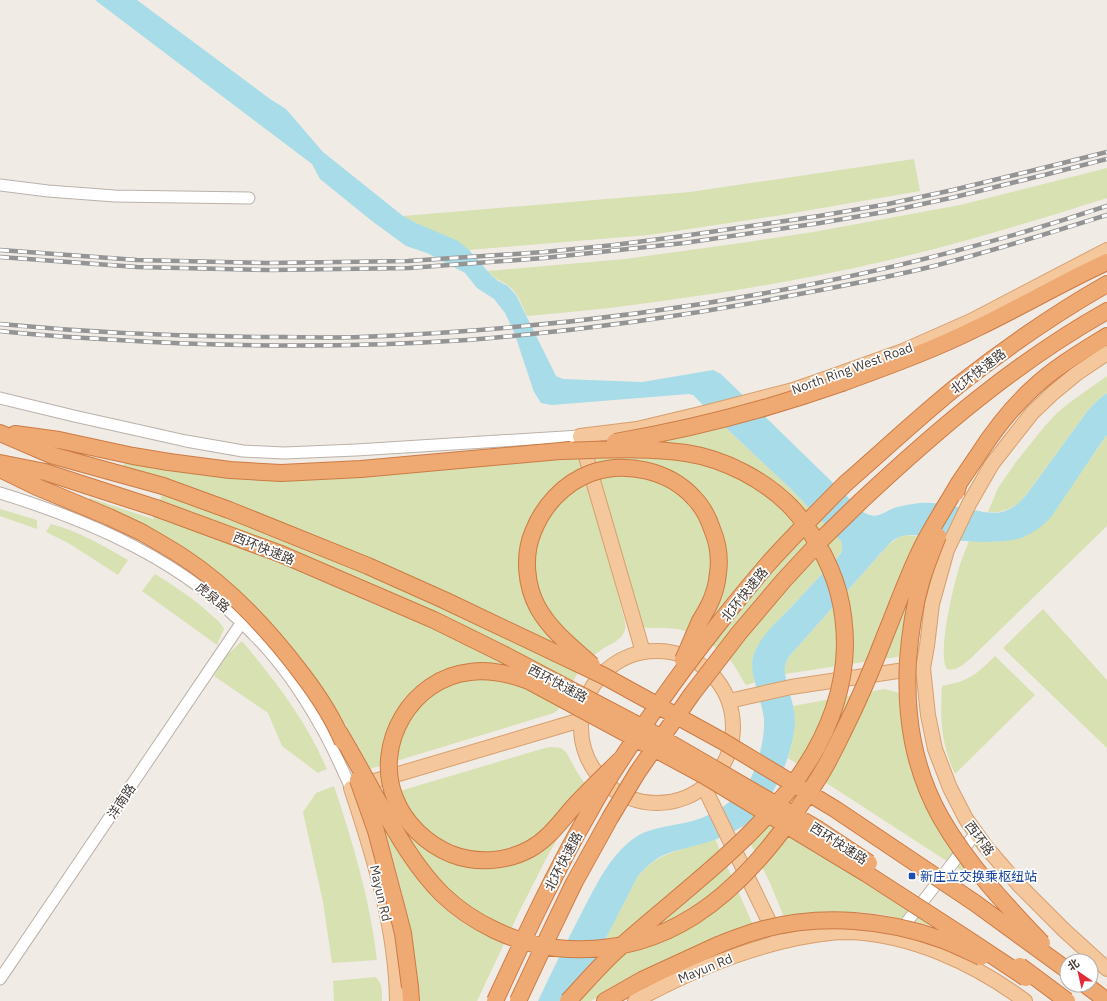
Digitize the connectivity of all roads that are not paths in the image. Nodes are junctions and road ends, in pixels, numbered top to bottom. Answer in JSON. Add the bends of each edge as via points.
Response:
{"nodes":[{"id":1,"x":0,"y":185,"type":"edge"},
{"id":2,"x":249,"y":198,"type":"dead end"},
{"id":3,"x":1107,"y":250,"type":"edge"},
{"id":4,"x":1107,"y":262,"type":"edge"},
{"id":5,"x":1107,"y":284,"type":"edge"},
{"id":6,"x":1107,"y":311,"type":"edge"},
{"id":7,"x":1107,"y":336,"type":"edge"},
{"id":8,"x":1107,"y":353,"type":"edge"},
{"id":9,"x":0,"y":398,"type":"edge"},
{"id":10,"x":0,"y":432,"type":"edge"},
{"id":11,"x":580,"y":436,"type":"junction"},
{"id":12,"x":561,"y":452,"type":"junction"},
{"id":13,"x":0,"y":463,"type":"edge"},
{"id":14,"x":0,"y":469,"type":"edge"},
{"id":15,"x":960,"y":483,"type":"junction"},
{"id":16,"x":0,"y":493,"type":"edge"},
{"id":17,"x":242,"y":622,"type":"junction"},
{"id":18,"x":643,"y":652,"type":"junction"},
{"id":19,"x":923,"y":668,"type":"junction"},
{"id":20,"x":604,"y":676,"type":"junction"},
{"id":21,"x":674,"y":682,"type":"junction"},
{"id":22,"x":729,"y":701,"type":"junction"},
{"id":23,"x":581,"y":720,"type":"junction"},
{"id":24,"x":339,"y":732,"type":"junction"},
{"id":25,"x":620,"y":760,"type":"junction"},
{"id":26,"x":351,"y":788,"type":"junction"},
{"id":27,"x":707,"y":793,"type":"junction"},
{"id":28,"x":976,"y":833,"type":"junction"},
{"id":29,"x":894,"y":938,"type":"junction"},
{"id":30,"x":779,"y":942,"type":"junction"},
{"id":31,"x":1059,"y":960,"type":"edge"},
{"id":32,"x":1059,"y":963,"type":"edge"},
{"id":33,"x":1107,"y":969,"type":"edge"},
{"id":34,"x":1026,"y":978,"type":"junction"},
{"id":35,"x":0,"y":979,"type":"edge"},
{"id":36,"x":1096,"y":993,"type":"edge"},
{"id":37,"x":1062,"y":997,"type":"edge"},
{"id":38,"x":397,"y":1001,"type":"edge"},
{"id":39,"x":411,"y":1001,"type":"edge"},
{"id":40,"x":495,"y":1001,"type":"edge"},
{"id":41,"x":518,"y":1001,"type":"edge"},
{"id":42,"x":568,"y":1001,"type":"edge"},
{"id":43,"x":605,"y":1001,"type":"edge"},
{"id":44,"x":634,"y":1001,"type":"edge"},
{"id":45,"x":1026,"y":1001,"type":"edge"},
{"id":46,"x":1107,"y":1001,"type":"edge"}],
"edges":[{"from":1,"to":2,"type":"street","via":[[115,196]]},
{"from":3,"to":11,"type":"main road","name":"North Ring West Road","via":[[971,321],[833,376],[793,390],[704,413],[636,429]]},
{"from":4,"to":12,"type":"highway","bridge":true,"via":[[945,343],[842,383],[686,429]]},
{"from":5,"to":21,"type":"highway","name":"北环快速路","bridge":true,"via":[[990,360],[932,406],[846,484],[767,566]]},
{"from":6,"to":41,"type":"highway","name":"北环快速路","bridge":true,"via":[[1031,359],[976,400],[861,501],[784,580],[692,694],[637,773],[574,883]]},
{"from":7,"to":15,"type":"highway","bridge":true,"via":[[1060,366],[1033,388],[992,433]]},
{"from":8,"to":19,"type":"main road","via":[[1076,374],[1032,413],[992,464],[947,550],[932,604]]},
{"from":9,"to":11,"type":"street","via":[[186,441],[284,453]]},
{"from":10,"to":12,"type":"highway","bridge":true,"via":[[59,440],[169,462],[281,473]]},
{"from":10,"to":20,"type":"highway","name":"西环快速路","bridge":true,"via":[[51,455],[163,486],[229,510],[368,566]]},
{"from":11,"to":18,"type":"main road"},
{"from":12,"to":42,"type":"highway","bridge":true,"via":[[628,449],[685,453],[729,466],[766,486],[797,514],[828,562],[840,599],[845,637],[843,672],[832,714],[819,745],[797,779],[743,840],[619,948]]},
{"from":13,"to":37,"type":"highway","name":"西环快速路","bridge":true,"via":[[45,472],[156,508],[280,554],[434,620],[503,654],[651,732],[816,828],[963,924]]},
{"from":14,"to":24,"type":"highway","bridge":true,"via":[[141,532],[199,568],[246,608],[287,654],[311,686]]},
{"from":15,"to":24,"type":"highway","bridge":true,"via":[[921,548],[873,667],[814,785],[772,844],[734,885],[693,917],[656,936],[609,948],[566,949],[514,938],[472,917],[437,889],[413,858]]},
{"from":15,"to":31,"type":"highway","bridge":true,"via":[[930,555],[913,618],[907,685],[913,746],[930,795],[956,841],[1000,897]]},
{"from":16,"to":17,"type":"street","name":"虎泉路","via":[[70,517],[147,553],[194,582]]},
{"from":17,"to":26,"type":"street","name":"虎泉路","via":[[284,670],[306,703],[332,746]]},
{"from":17,"to":35,"type":"street","name":"洋南路"},
{"from":18,"to":22,"type":"main road","via":[[665,651],[696,661],[714,675]]},
{"from":18,"to":23,"type":"main road","via":[[624,658],[601,676],[590,692]]},
{"from":19,"to":22,"type":"main road","via":[[791,687]]},
{"from":19,"to":28,"type":"main road","name":"西环路","via":[[935,749],[950,788]]},
{"from":20,"to":21,"type":"highway","bridge":true,"via":[[553,629],[538,607],[528,578],[528,548],[540,517],[553,499],[568,486],[584,476],[600,471],[634,469],[660,475],[676,482],[689,493],[708,517],[717,547],[719,562],[714,593]]},
{"from":20,"to":32,"type":"highway","name":"西环快速路","bridge":true,"via":[[718,738],[835,809]]},
{"from":21,"to":25,"type":"highway","name":"北环快速路","bridge":true},
{"from":22,"to":27,"type":"main road","via":[[734,728],[731,745]]},
{"from":23,"to":26,"type":"main road"},
{"from":23,"to":27,"type":"main road","via":[[582,740],[590,763],[598,775],[621,794],[639,801],[663,802]]},
{"from":24,"to":39,"type":"highway","bridge":true,"via":[[376,831],[403,934]]},
{"from":25,"to":34,"type":"highway","bridge":true,"via":[[544,840],[517,855],[496,860],[475,860],[456,856],[425,839],[400,809],[392,792],[389,771],[393,738],[400,722],[408,707],[429,687],[469,672],[495,672],[522,678],[705,776],[867,874]]},
{"from":25,"to":40,"type":"highway","name":"北环快速路","bridge":true,"via":[[556,872]]},
{"from":26,"to":38,"type":"main road","name":"Mayun Rd","via":[[384,903],[395,963]]},
{"from":27,"to":30,"type":"main road"},
{"from":28,"to":29,"type":"street"},
{"from":28,"to":33,"type":"main road","name":"西环路","via":[[998,863],[1064,931]]},
{"from":29,"to":30,"type":"main road","via":[[845,932]]},
{"from":29,"to":45,"type":"main road","via":[[951,957]]},
{"from":30,"to":44,"type":"main road","name":"Mayun Rd","via":[[704,967]]},
{"from":34,"to":37,"type":"highway","bridge":true},
{"from":34,"to":43,"type":"highway","bridge":true,"via":[[956,945],[907,929],[858,921],[819,921],[764,929],[718,945],[642,980]]},
{"from":36,"to":46,"type":"highway"}]}
